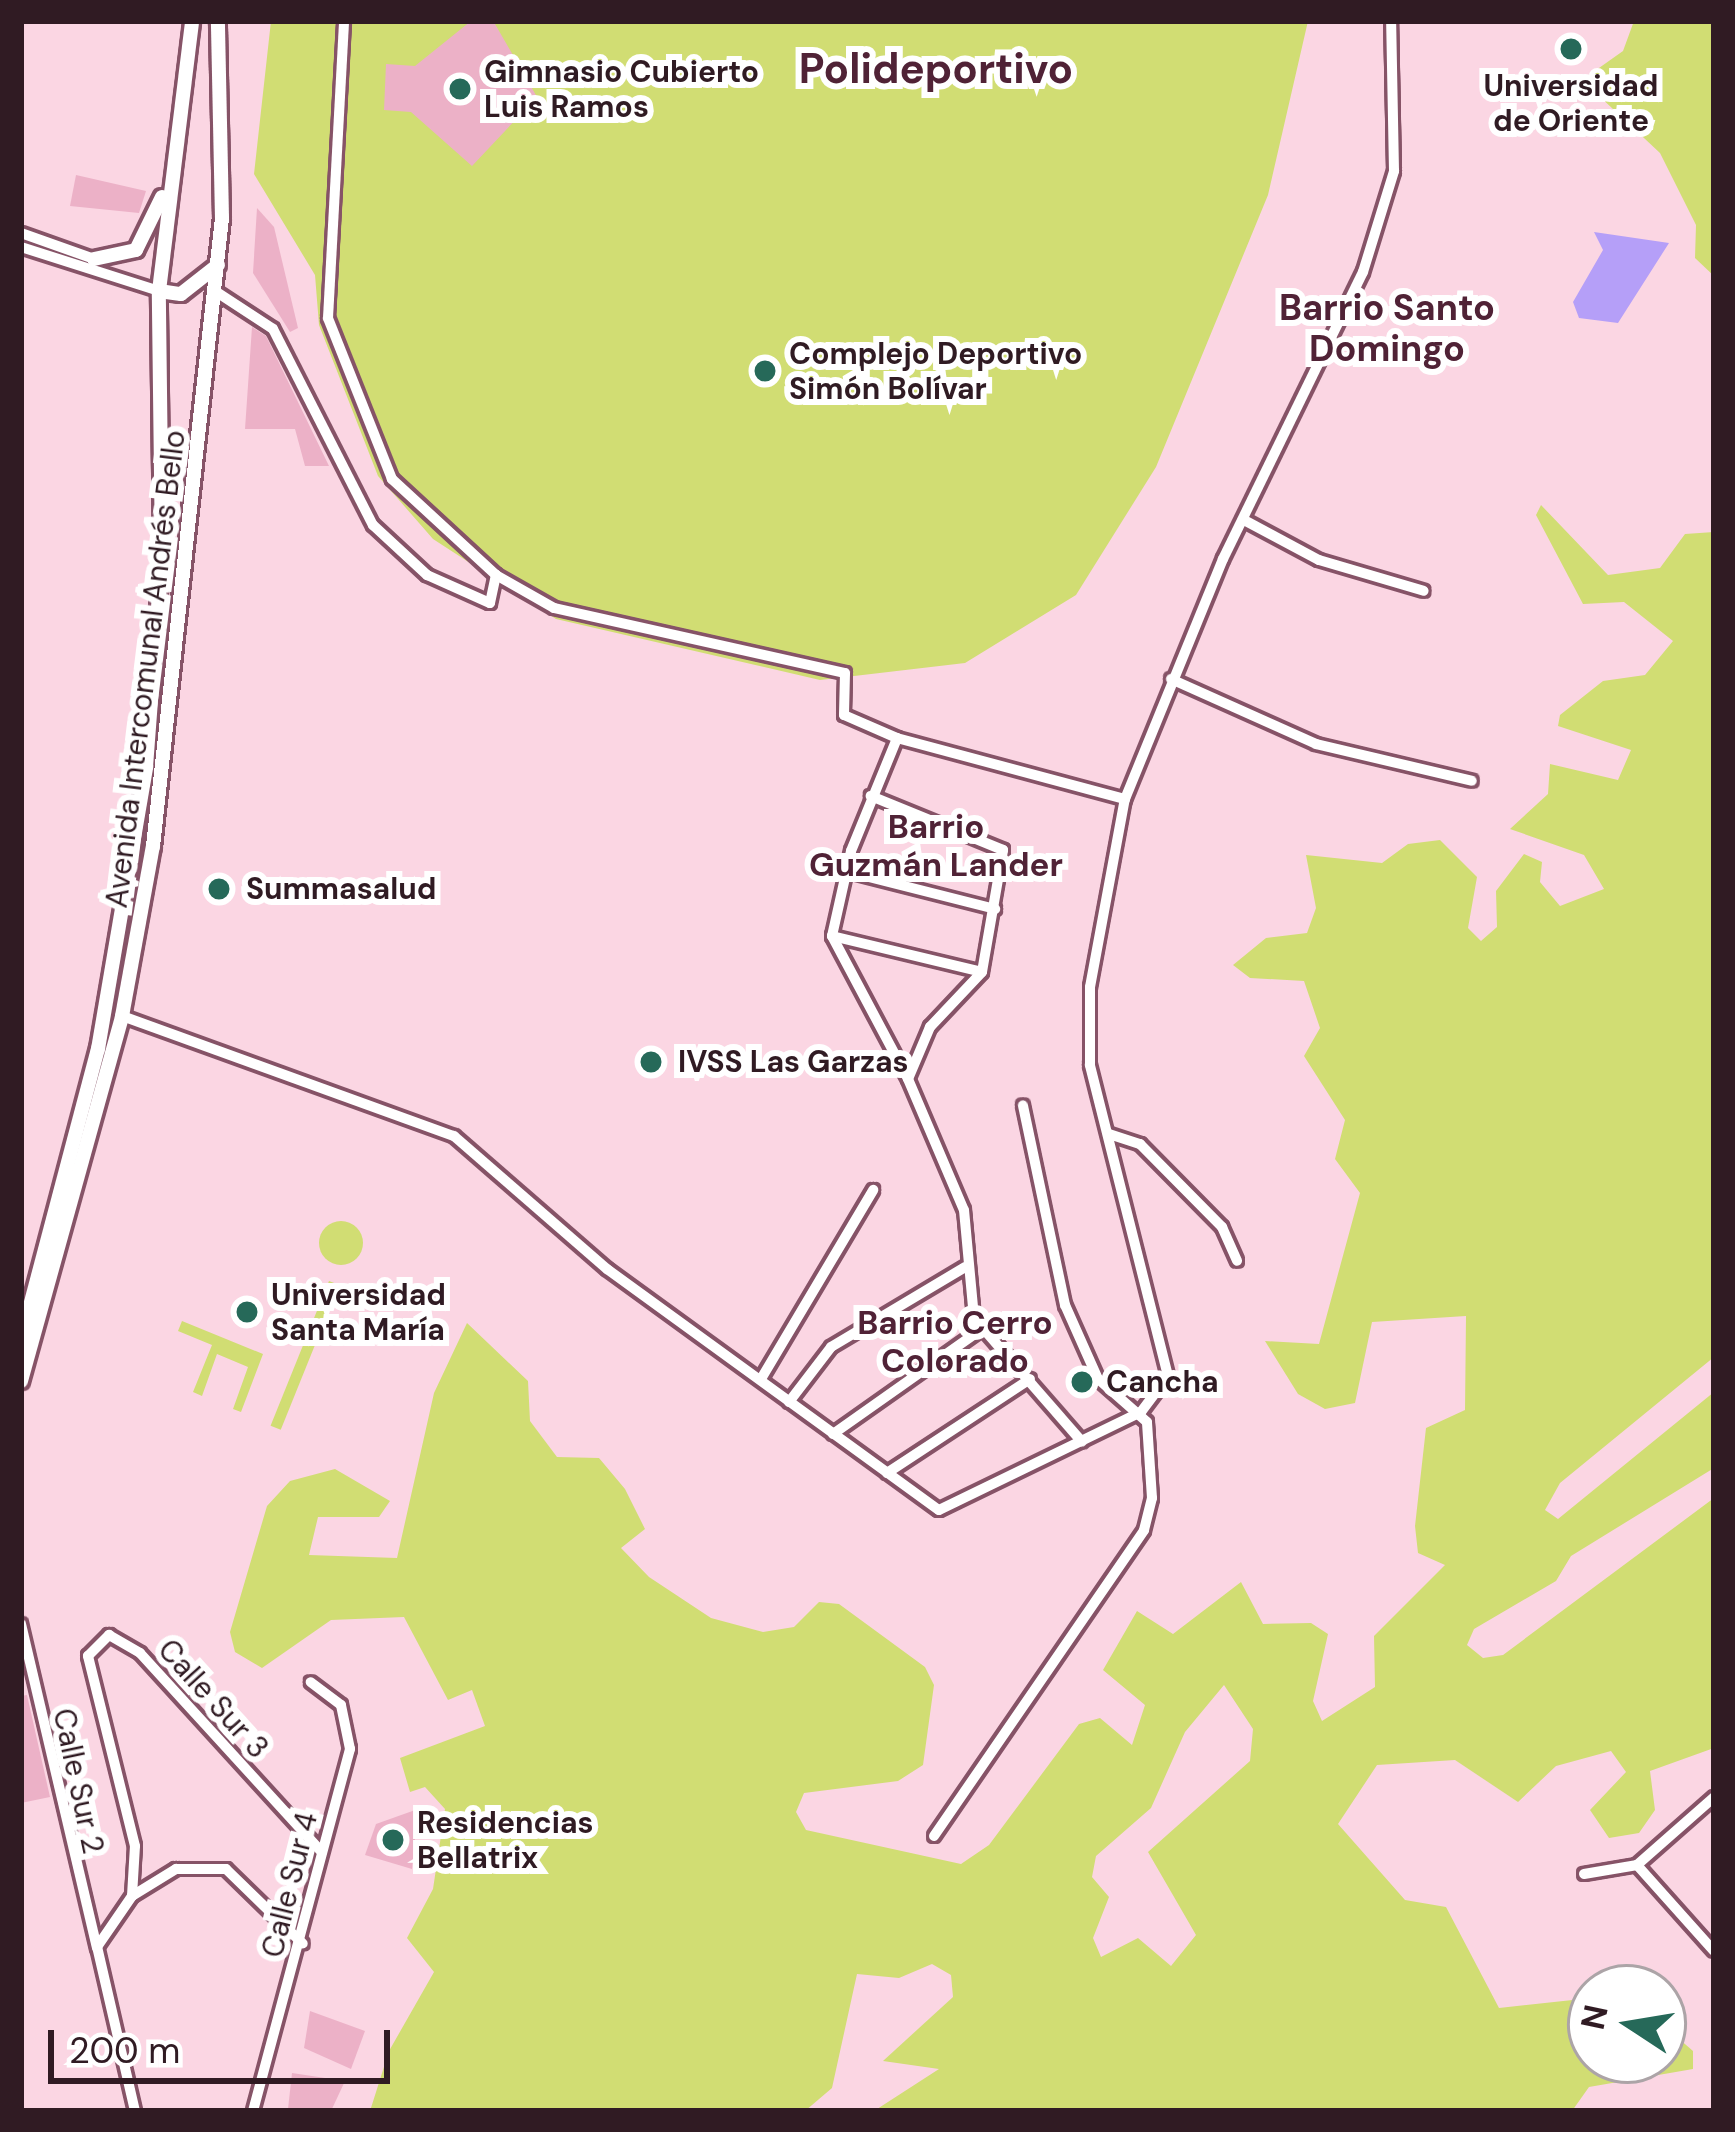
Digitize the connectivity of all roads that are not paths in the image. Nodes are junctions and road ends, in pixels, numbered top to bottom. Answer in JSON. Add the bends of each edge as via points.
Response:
{"nodes":[{"id":1,"x":192,"y":21,"type":"edge"},
{"id":2,"x":218,"y":21,"type":"edge"},
{"id":3,"x":344,"y":21,"type":"edge"},
{"id":4,"x":1391,"y":21,"type":"edge"},
{"id":5,"x":168,"y":181,"type":"junction"},
{"id":6,"x":21,"y":233,"type":"edge"},
{"id":7,"x":21,"y":248,"type":"edge"},
{"id":8,"x":94,"y":260,"type":"joint"},
{"id":9,"x":218,"y":266,"type":"junction"},
{"id":10,"x":159,"y":291,"type":"junction"},
{"id":11,"x":215,"y":291,"type":"junction"},
{"id":12,"x":1244,"y":520,"type":"junction"},
{"id":13,"x":496,"y":575,"type":"junction"},
{"id":14,"x":1424,"y":591,"type":"dead end"},
{"id":15,"x":1171,"y":679,"type":"junction"},
{"id":16,"x":897,"y":737,"type":"junction"},
{"id":17,"x":1472,"y":781,"type":"dead end"},
{"id":18,"x":871,"y":796,"type":"junction"},
{"id":19,"x":1125,"y":799,"type":"junction"},
{"id":20,"x":845,"y":871,"type":"junction"},
{"id":21,"x":995,"y":909,"type":"junction"},
{"id":22,"x":832,"y":936,"type":"junction"},
{"id":23,"x":982,"y":972,"type":"junction"},
{"id":24,"x":122,"y":1016,"type":"junction"},
{"id":25,"x":908,"y":1079,"type":"junction"},
{"id":26,"x":1023,"y":1105,"type":"dead end"},
{"id":27,"x":1108,"y":1135,"type":"junction"},
{"id":28,"x":873,"y":1190,"type":"dead end"},
{"id":29,"x":1237,"y":1261,"type":"dead end"},
{"id":30,"x":965,"y":1267,"type":"junction"},
{"id":31,"x":983,"y":1328,"type":"junction"},
{"id":32,"x":21,"y":1340,"type":"edge"},
{"id":33,"x":761,"y":1379,"type":"junction"},
{"id":34,"x":1030,"y":1379,"type":"junction"},
{"id":35,"x":21,"y":1381,"type":"edge"},
{"id":36,"x":789,"y":1402,"type":"junction"},
{"id":37,"x":1142,"y":1412,"type":"junction"},
{"id":38,"x":833,"y":1434,"type":"junction"},
{"id":39,"x":1082,"y":1442,"type":"junction"},
{"id":40,"x":887,"y":1472,"type":"junction"},
{"id":41,"x":21,"y":1624,"type":"edge"},
{"id":42,"x":311,"y":1682,"type":"dead end"},
{"id":43,"x":1714,"y":1797,"type":"edge"},
{"id":44,"x":934,"y":1836,"type":"dead end"},
{"id":45,"x":321,"y":1851,"type":"junction"},
{"id":46,"x":1637,"y":1865,"type":"junction"},
{"id":47,"x":1584,"y":1874,"type":"dead end"},
{"id":48,"x":132,"y":1896,"type":"junction"},
{"id":49,"x":303,"y":1944,"type":"junction"},
{"id":50,"x":97,"y":1947,"type":"junction"},
{"id":51,"x":1714,"y":1951,"type":"edge"},
{"id":52,"x":135,"y":2111,"type":"edge"},
{"id":53,"x":253,"y":2111,"type":"edge"}],
"edges":[{"from":1,"to":5,"type":"main road","name":"Avenida Intercomunal Andrés Bello"},
{"from":2,"to":9,"type":"main road","name":"Avenida Intercomunal Andrés Bello"},
{"from":3,"to":13,"type":"street","via":[[328,317],[392,479]]},
{"from":4,"to":12,"type":"street","via":[[1394,171],[1363,272]]},
{"from":5,"to":8,"type":"main road","via":[[136,250]]},
{"from":5,"to":10,"type":"main road","name":"Avenida Intercomunal Andrés Bello"},
{"from":6,"to":8,"type":"street"},
{"from":7,"to":10,"type":"street"},
{"from":9,"to":10,"type":"main road","via":[[181,294]]},
{"from":9,"to":11,"type":"main road","name":"Avenida Intercomunal Andrés Bello"},
{"from":10,"to":32,"type":"main road","name":"Avenida Intercomunal Andrés Bello","via":[[162,555],[146,767],[98,1049]]},
{"from":11,"to":13,"type":"street","via":[[273,329],[341,477],[389,544],[482,606]]},
{"from":11,"to":24,"type":"main road","name":"Avenida Intercomunal Andrés Bello","via":[[153,846]]},
{"from":12,"to":14,"type":"street","via":[[1319,560]]},
{"from":12,"to":15,"type":"street"},
{"from":13,"to":16,"type":"street","via":[[554,608],[845,673],[844,715]]},
{"from":15,"to":17,"type":"street","via":[[1316,744]]},
{"from":15,"to":19,"type":"street"},
{"from":16,"to":18,"type":"street"},
{"from":16,"to":19,"type":"street"},
{"from":18,"to":20,"type":"street"},
{"from":18,"to":21,"type":"street","via":[[1003,850]]},
{"from":19,"to":27,"type":"street","via":[[1087,1013]]},
{"from":20,"to":21,"type":"street"},
{"from":20,"to":22,"type":"street"},
{"from":21,"to":23,"type":"street"},
{"from":22,"to":23,"type":"street"},
{"from":22,"to":25,"type":"street"},
{"from":23,"to":25,"type":"street","via":[[930,1027]]},
{"from":24,"to":33,"type":"street","via":[[454,1136],[607,1269]]},
{"from":24,"to":35,"type":"main road","name":"Avenida Intercomunal Andrés Bello"},
{"from":25,"to":30,"type":"street","via":[[964,1210]]},
{"from":26,"to":37,"type":"street","via":[[1079,1345],[1098,1379]]},
{"from":27,"to":29,"type":"street","via":[[1140,1144],[1222,1226]]},
{"from":27,"to":37,"type":"street","via":[[1168,1376]]},
{"from":28,"to":33,"type":"street"},
{"from":30,"to":31,"type":"street"},
{"from":30,"to":36,"type":"street","via":[[830,1347]]},
{"from":31,"to":34,"type":"street"},
{"from":31,"to":38,"type":"street"},
{"from":33,"to":36,"type":"street"},
{"from":34,"to":39,"type":"street"},
{"from":34,"to":40,"type":"street"},
{"from":36,"to":38,"type":"street"},
{"from":37,"to":39,"type":"street"},
{"from":37,"to":44,"type":"street","via":[[1152,1498],[1144,1530]]},
{"from":38,"to":40,"type":"street"},
{"from":39,"to":40,"type":"street","via":[[939,1510]]},
{"from":41,"to":50,"type":"street","name":"Calle Sur 2"},
{"from":42,"to":45,"type":"street","name":"Calle Sur 4","via":[[341,1705],[350,1736]]},
{"from":43,"to":46,"type":"street"},
{"from":45,"to":48,"type":"street","name":"Calle Sur 3","via":[[140,1653],[109,1635],[88,1656],[135,1846]]},
{"from":45,"to":49,"type":"street","name":"Calle Sur 4"},
{"from":46,"to":47,"type":"street"},
{"from":46,"to":51,"type":"street"},
{"from":48,"to":49,"type":"street","via":[[176,1869],[226,1869]]},
{"from":48,"to":50,"type":"street"},
{"from":49,"to":53,"type":"street","name":"Calle Sur 4"},
{"from":50,"to":52,"type":"street","name":"Calle Sur 2"}]}
